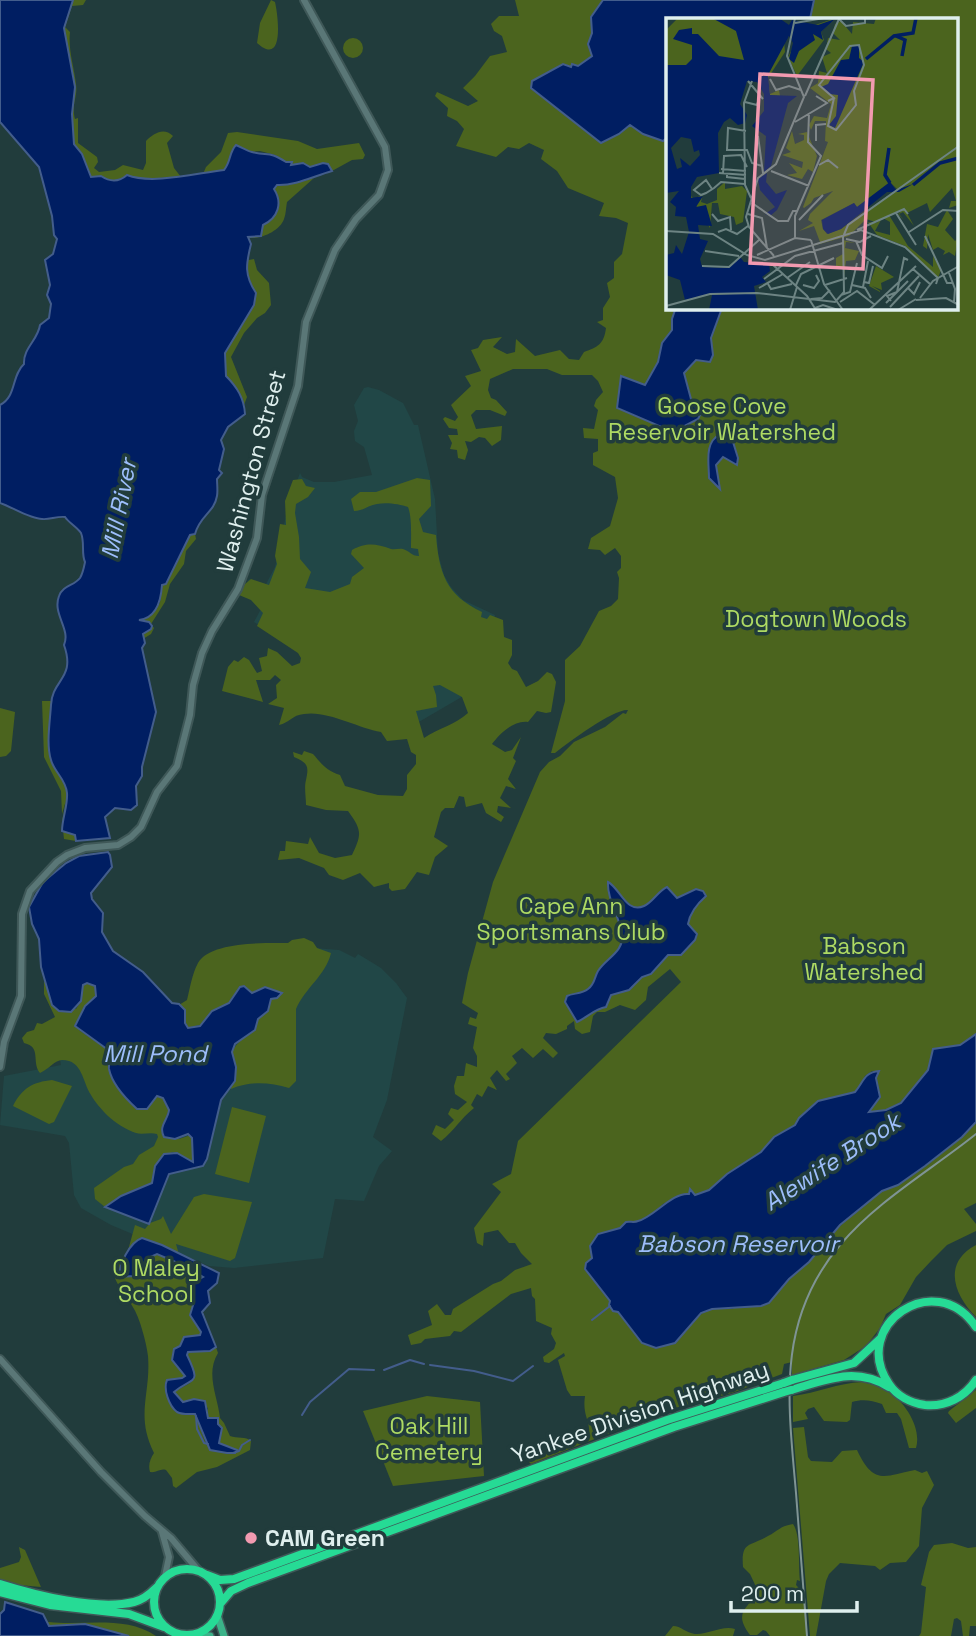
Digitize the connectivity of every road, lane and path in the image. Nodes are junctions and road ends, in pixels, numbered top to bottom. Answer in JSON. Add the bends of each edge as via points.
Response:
{"nodes":[{"id":1,"x":304,"y":0,"type":"edge"},
{"id":2,"x":0,"y":1067,"type":"edge"},
{"id":3,"x":974,"y":1324,"type":"edge"},
{"id":4,"x":881,"y":1337,"type":"junction"},
{"id":5,"x":0,"y":1359,"type":"edge"},
{"id":6,"x":976,"y":1380,"type":"edge"},
{"id":7,"x":788,"y":1386,"type":"junction"},
{"id":8,"x":893,"y":1390,"type":"junction"},
{"id":9,"x":523,"y":1477,"type":"junction"},
{"id":10,"x":161,"y":1530,"type":"junction"},
{"id":11,"x":202,"y":1573,"type":"junction"},
{"id":12,"x":165,"y":1576,"type":"junction"},
{"id":13,"x":0,"y":1584,"type":"edge"},
{"id":14,"x":156,"y":1588,"type":"junction"},
{"id":15,"x":0,"y":1592,"type":"edge"},
{"id":16,"x":220,"y":1604,"type":"junction"},
{"id":17,"x":217,"y":1615,"type":"junction"},
{"id":18,"x":166,"y":1628,"type":"junction"},
{"id":19,"x":191,"y":1634,"type":"edge"},
{"id":20,"x":209,"y":1636,"type":"edge"},
{"id":21,"x":224,"y":1636,"type":"edge"}],
"edges":[{"from":1,"to":2,"type":"main road","name":"Washington Street","via":[[385,147],[387,179],[335,250],[306,321],[298,386],[262,495],[257,538],[238,589],[202,653],[177,766],[131,837],[118,845],[66,855],[35,885],[25,902],[22,987]]},
{"from":3,"to":4,"type":"highway","name":"Yankee Division Highway","via":[[947,1304],[923,1302],[902,1310]]},
{"from":4,"to":7,"type":"highway","name":"Yankee Division Highway","via":[[855,1363]]},
{"from":4,"to":8,"type":"highway","via":[[881,1370]]},
{"from":5,"to":10,"type":"main road","via":[[101,1472]]},
{"from":6,"to":8,"type":"highway","name":"Yankee Division Highway","via":[[961,1396],[935,1405],[910,1401]]},
{"from":7,"to":8,"type":"highway","name":"Yankee Division Highway","via":[[856,1375]]},
{"from":7,"to":9,"type":"highway","name":"Yankee Division Highway"},
{"from":9,"to":11,"type":"highway","name":"Yankee Division Highway","via":[[238,1578],[224,1580]]},
{"from":9,"to":16,"type":"highway","name":"Yankee Division Highway","via":[[239,1587]]},
{"from":10,"to":11,"type":"main road"},
{"from":10,"to":12,"type":"main road","via":[[169,1557]]},
{"from":11,"to":12,"type":"highway","via":[[184,1569]]},
{"from":11,"to":16,"type":"highway","via":[[216,1586]]},
{"from":12,"to":14,"type":"highway"},
{"from":13,"to":14,"type":"highway","via":[[58,1599],[104,1603],[134,1602]]},
{"from":14,"to":18,"type":"highway","via":[[154,1609]]},
{"from":15,"to":18,"type":"highway","via":[[50,1605],[129,1614]]},
{"from":16,"to":17,"type":"highway"},
{"from":17,"to":19,"type":"highway","via":[[204,1630]]},
{"from":17,"to":21,"type":"main road"},
{"from":18,"to":19,"type":"highway"},
{"from":19,"to":20,"type":"main road"}]}
